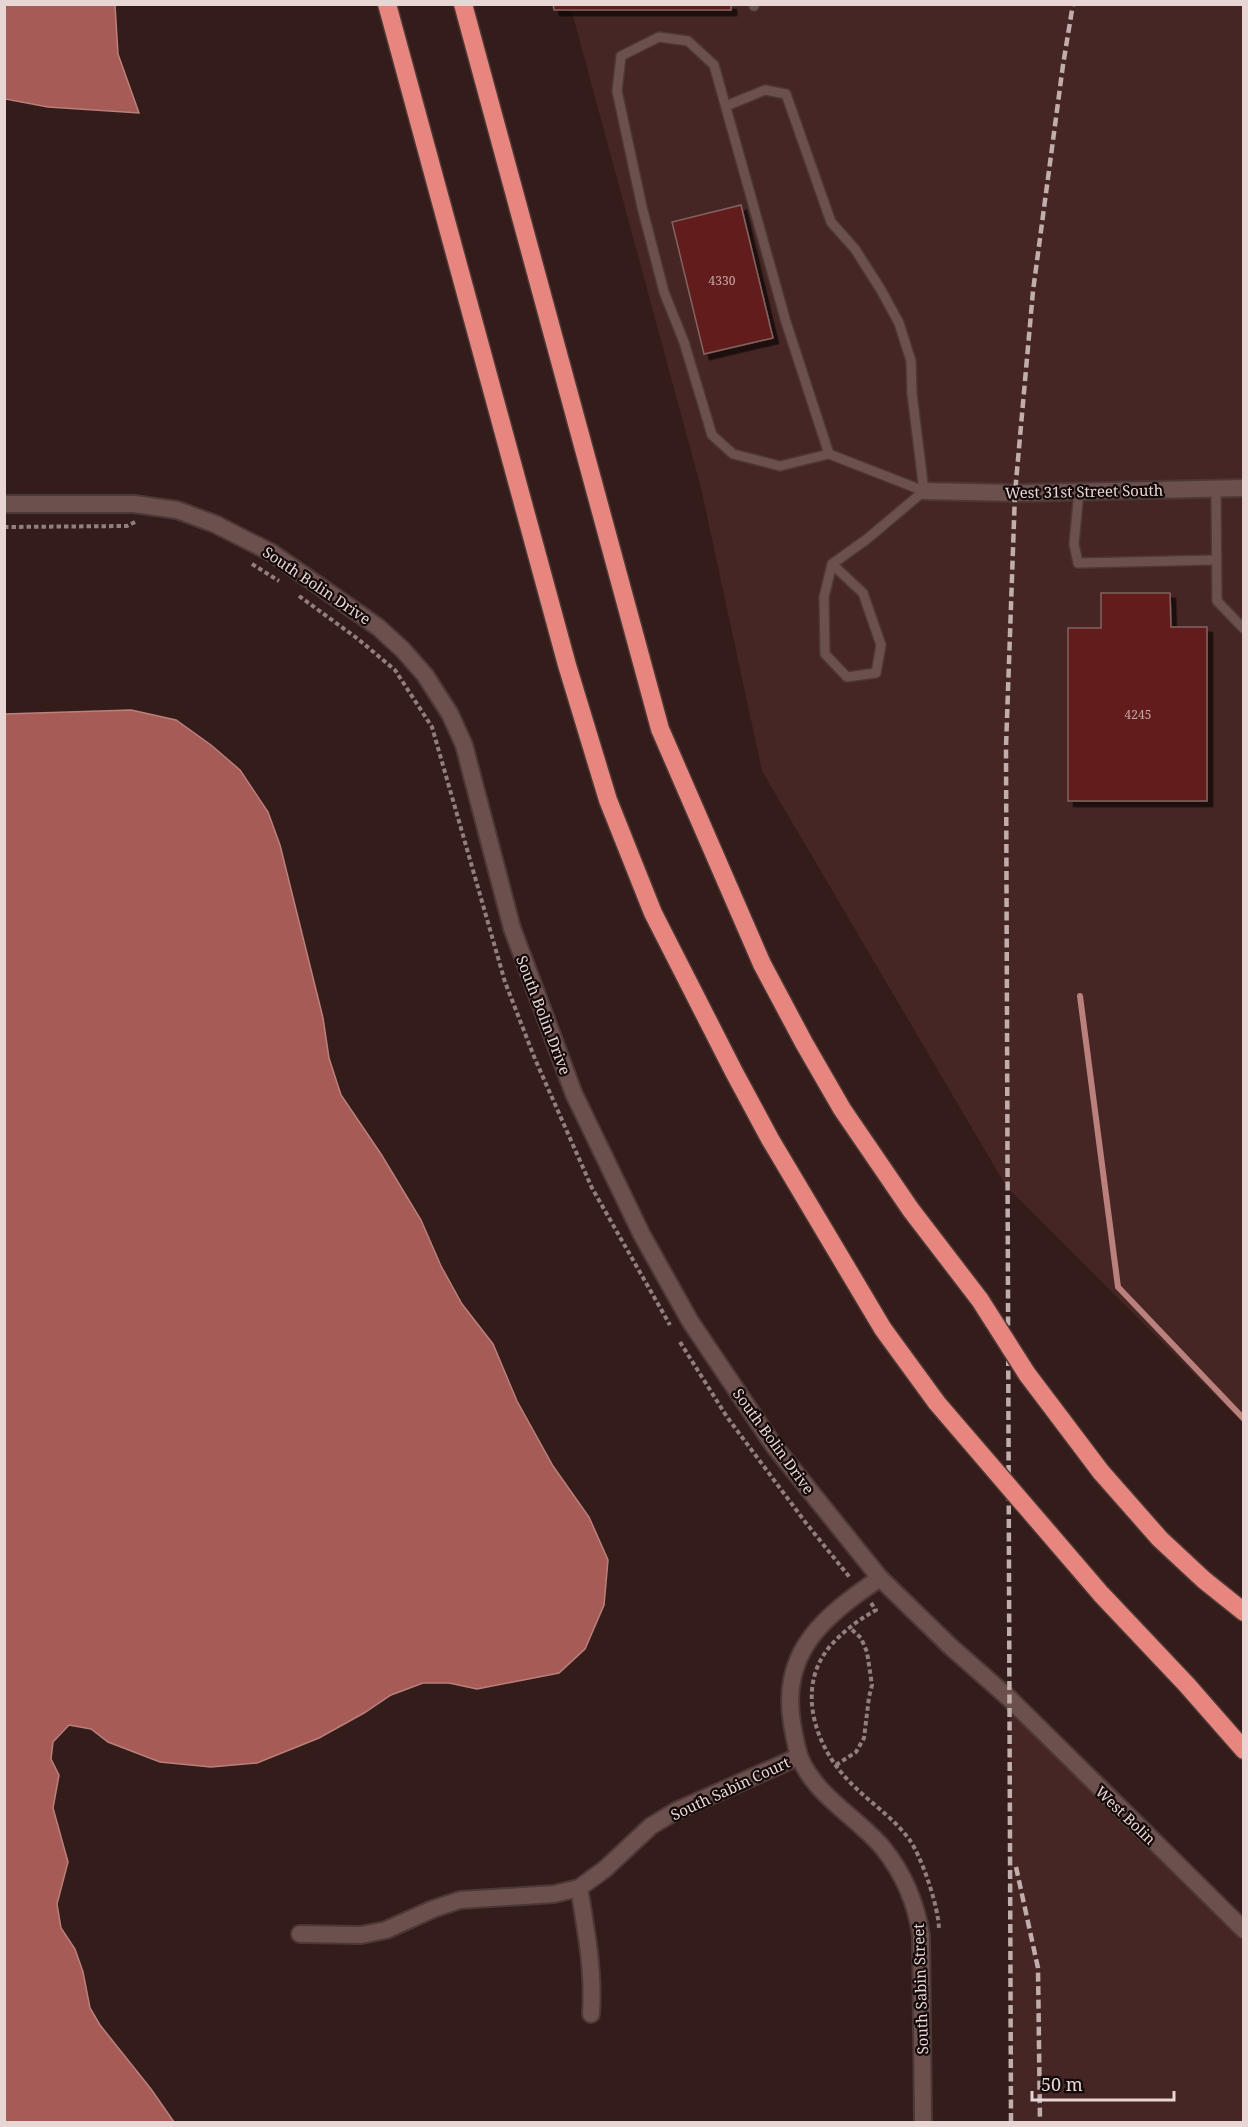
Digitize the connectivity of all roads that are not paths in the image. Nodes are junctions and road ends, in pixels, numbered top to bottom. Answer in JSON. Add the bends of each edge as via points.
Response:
{"nodes":[{"id":1,"x":387,"y":4,"type":"edge"},
{"id":2,"x":463,"y":4,"type":"edge"},
{"id":3,"x":726,"y":106,"type":"junction"},
{"id":4,"x":829,"y":454,"type":"junction"},
{"id":5,"x":1216,"y":488,"type":"junction"},
{"id":6,"x":1244,"y":488,"type":"edge"},
{"id":7,"x":924,"y":491,"type":"junction"},
{"id":8,"x":1079,"y":491,"type":"junction"},
{"id":9,"x":4,"y":504,"type":"edge"},
{"id":10,"x":1216,"y":560,"type":"junction"},
{"id":11,"x":832,"y":564,"type":"junction"},
{"id":12,"x":1244,"y":629,"type":"edge"},
{"id":13,"x":880,"y":1578,"type":"junction"},
{"id":14,"x":1244,"y":1612,"type":"edge"},
{"id":15,"x":1187,"y":1685,"type":"junction"},
{"id":16,"x":1010,"y":1699,"type":"joint"},
{"id":17,"x":1244,"y":1731,"type":"edge"},
{"id":18,"x":1244,"y":1750,"type":"edge"},
{"id":19,"x":798,"y":1757,"type":"junction"},
{"id":20,"x":579,"y":1888,"type":"junction"},
{"id":21,"x":1244,"y":1930,"type":"edge"},
{"id":22,"x":300,"y":1934,"type":"dead end"},
{"id":23,"x":591,"y":2014,"type":"dead end"},
{"id":24,"x":923,"y":2122,"type":"edge"}],
"edges":[{"from":1,"to":15,"type":"highway","bridge":true,"via":[[567,666],[612,810],[653,913],[770,1139],[883,1329],[937,1403],[1101,1594]]},
{"from":2,"to":14,"type":"highway","bridge":true,"via":[[660,729],[752,943],[842,1110],[980,1300],[1027,1374],[1101,1472],[1160,1539]]},
{"from":3,"to":4,"type":"lane","via":[[786,322]]},
{"from":3,"to":4,"type":"lane","via":[[714,65],[688,41],[659,37],[621,56],[617,91],[642,207],[664,291],[712,435],[733,454],[780,466]]},
{"from":3,"to":7,"type":"lane","via":[[765,90],[786,94],[831,222],[855,249],[899,323],[911,361]]},
{"from":4,"to":7,"type":"lane"},
{"from":5,"to":6,"type":"street","name":"West 31st Street South"},
{"from":5,"to":8,"type":"street","name":"West 31st Street South"},
{"from":5,"to":10,"type":"lane"},
{"from":7,"to":8,"type":"street","name":"West 31st Street South"},
{"from":7,"to":11,"type":"lane"},
{"from":8,"to":10,"type":"lane","via":[[1074,544],[1078,563]]},
{"from":9,"to":13,"type":"street","name":"South Bolin Drive","via":[[134,504],[177,510],[215,524],[272,553],[378,627],[425,675],[464,745],[512,928],[574,1094],[642,1235],[690,1321],[774,1446]]},
{"from":10,"to":12,"type":"lane","via":[[1217,601]]},
{"from":11,"to":11,"type":"lane","via":[[824,597],[825,654],[847,677],[876,673],[881,645],[863,593]]},
{"from":13,"to":16,"type":"street","name":"South Bolin Drive"},
{"from":13,"to":19,"type":"street","name":"South Sabin Street","via":[[825,1620],[799,1656],[790,1691]]},
{"from":15,"to":17,"type":"highway"},
{"from":15,"to":18,"type":"highway"},
{"from":16,"to":21,"type":"street","name":"West Bolin"},
{"from":19,"to":20,"type":"street","name":"South Sabin Court","via":[[676,1811],[651,1826]]},
{"from":19,"to":24,"type":"street","name":"South Sabin Street","via":[[817,1785],[883,1848],[908,1888],[917,1911],[921,1935]]},
{"from":20,"to":22,"type":"street","name":"South Sabin Court","via":[[554,1894],[460,1900],[387,1930],[361,1935]]},
{"from":20,"to":23,"type":"street","via":[[591,1964]]}]}
